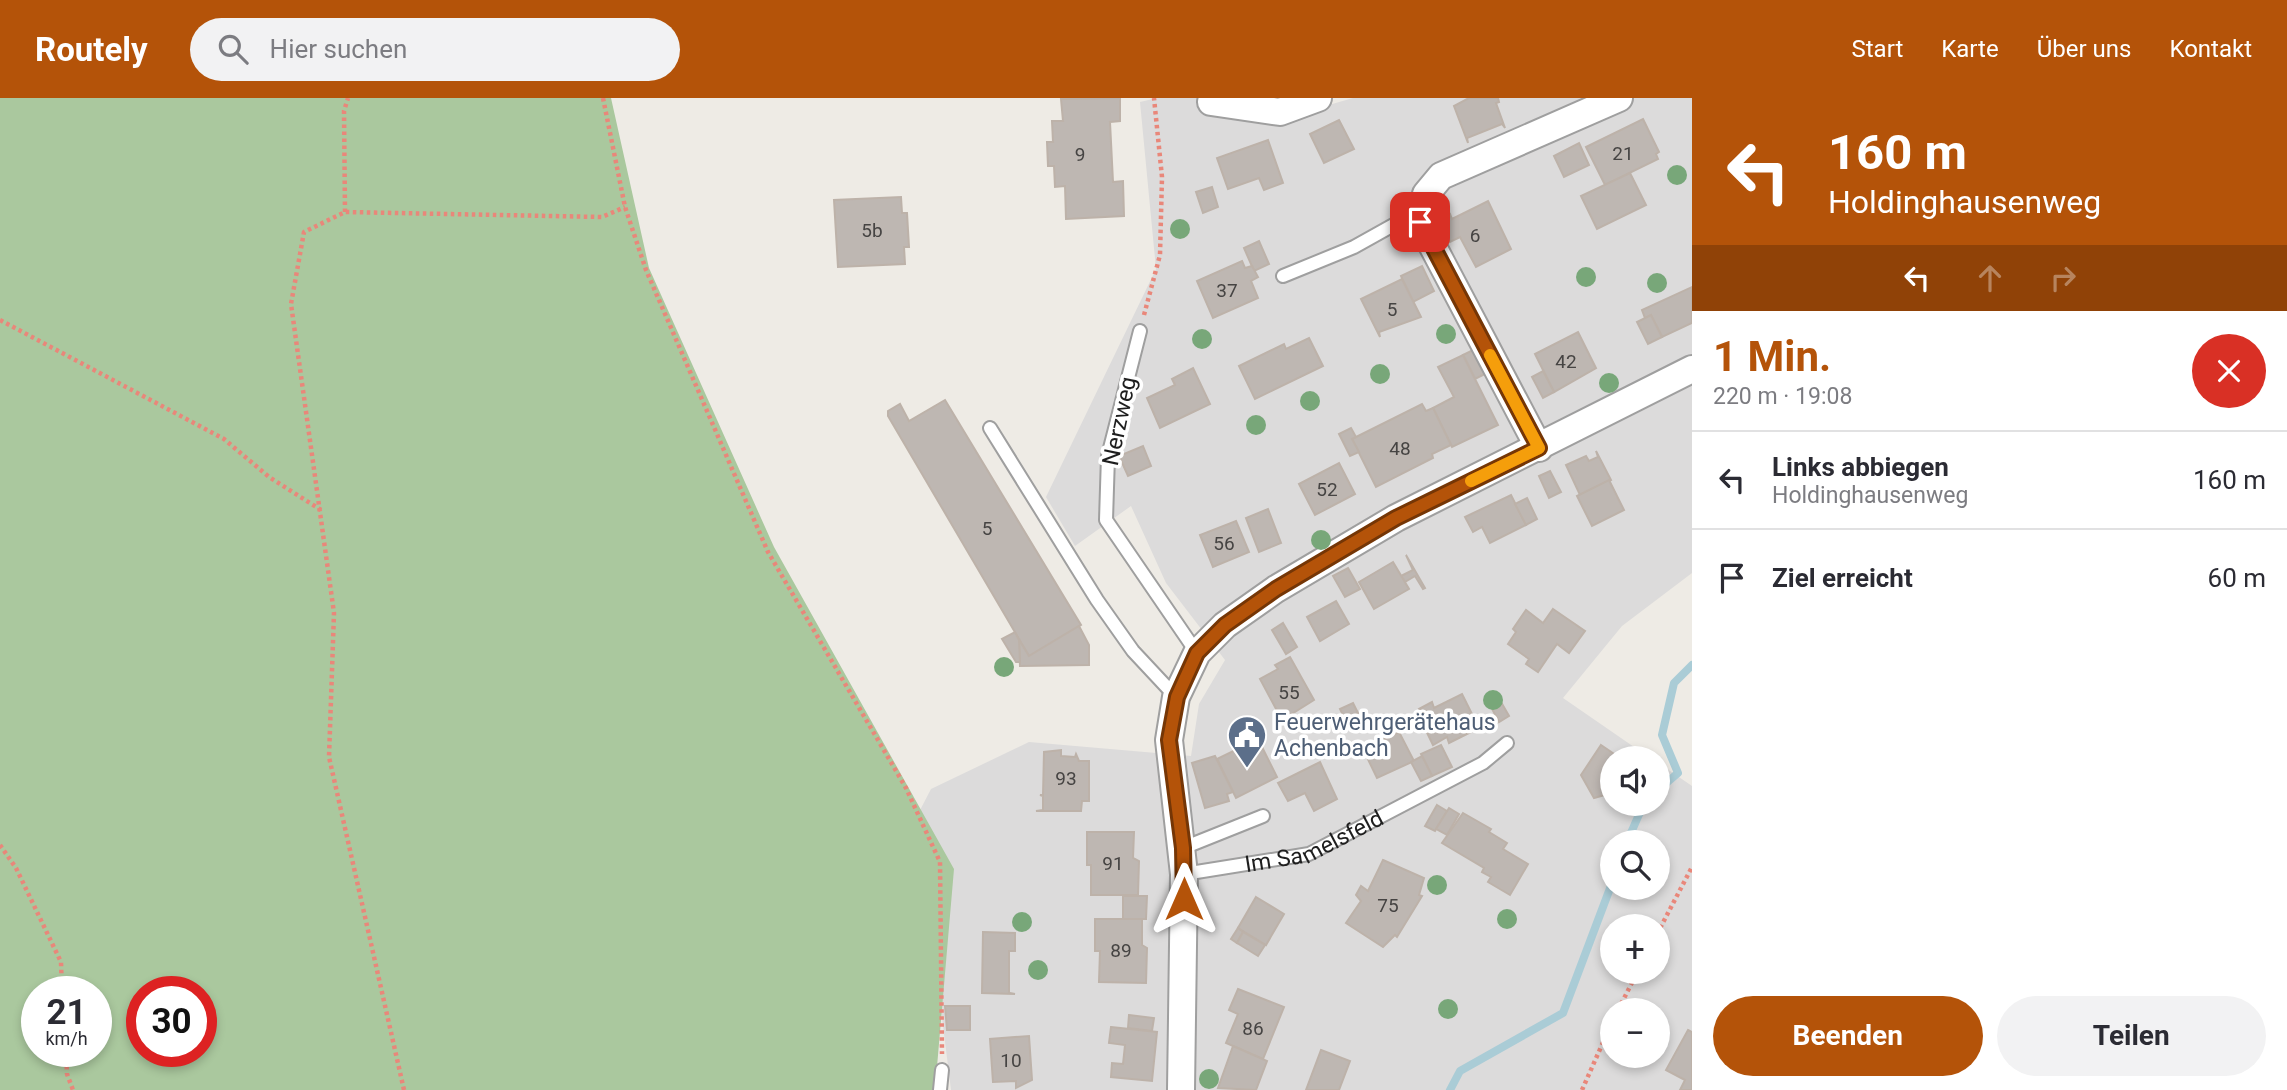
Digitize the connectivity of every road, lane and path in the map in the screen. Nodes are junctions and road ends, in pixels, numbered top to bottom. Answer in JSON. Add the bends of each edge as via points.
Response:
{"nodes":[{"id":1,"x":348,"y":98,"type":"edge"},
{"id":2,"x":603,"y":98,"type":"edge"},
{"id":3,"x":1154,"y":98,"type":"edge"},
{"id":4,"x":1318,"y":98,"type":"edge"},
{"id":5,"x":1619,"y":98,"type":"edge"},
{"id":6,"x":1211,"y":102,"type":"dead end"},
{"id":7,"x":625,"y":207,"type":"junction"},
{"id":8,"x":345,"y":212,"type":"junction"},
{"id":9,"x":1420,"y":222,"type":"junction"},
{"id":10,"x":1283,"y":276,"type":"dead end"},
{"id":11,"x":0,"y":320,"type":"edge"},
{"id":12,"x":1140,"y":331,"type":"joint"},
{"id":13,"x":1692,"y":369,"type":"edge"},
{"id":14,"x":990,"y":428,"type":"dead end"},
{"id":15,"x":1539,"y":448,"type":"junction"},
{"id":16,"x":322,"y":510,"type":"junction"},
{"id":17,"x":1197,"y":653,"type":"junction"},
{"id":18,"x":1177,"y":697,"type":"junction"},
{"id":19,"x":1507,"y":743,"type":"dead end"},
{"id":20,"x":1263,"y":816,"type":"dead end"},
{"id":21,"x":0,"y":845,"type":"edge"},
{"id":22,"x":1183,"y":848,"type":"junction"},
{"id":23,"x":1692,"y":867,"type":"edge"},
{"id":24,"x":1184,"y":874,"type":"junction"},
{"id":25,"x":1667,"y":914,"type":"edge"},
{"id":26,"x":61,"y":976,"type":"edge"},
{"id":27,"x":1600,"y":1049,"type":"edge"},
{"id":28,"x":67,"y":1067,"type":"edge"},
{"id":29,"x":942,"y":1070,"type":"joint"},
{"id":30,"x":72,"y":1090,"type":"edge"},
{"id":31,"x":404,"y":1090,"type":"edge"},
{"id":32,"x":940,"y":1090,"type":"edge"},
{"id":33,"x":1181,"y":1090,"type":"edge"},
{"id":34,"x":1582,"y":1090,"type":"edge"}],
"edges":[{"from":1,"to":8,"type":"path","via":[[344,111]]},
{"from":2,"to":7,"type":"path"},
{"from":3,"to":12,"type":"path","via":[[1162,177],[1160,255]]},
{"from":4,"to":6,"type":"street","via":[[1280,111]]},
{"from":5,"to":9,"type":"street","via":[[1441,176],[1426,194]]},
{"from":7,"to":8,"type":"path","via":[[602,217]]},
{"from":7,"to":29,"type":"path","via":[[646,270],[768,552],[906,788],[940,862]]},
{"from":8,"to":16,"type":"path","via":[[304,232],[291,304]]},
{"from":9,"to":10,"type":"lane","via":[[1397,223],[1354,247]]},
{"from":9,"to":15,"type":"street"},
{"from":11,"to":16,"type":"path","via":[[224,439],[269,477]]},
{"from":12,"to":17,"type":"lane","name":"Nerzweg","via":[[1108,456],[1106,520]]},
{"from":13,"to":15,"type":"street"},
{"from":14,"to":18,"type":"lane","via":[[1097,600],[1133,651]]},
{"from":15,"to":17,"type":"street","via":[[1396,518],[1276,589],[1225,625]]},
{"from":16,"to":31,"type":"path","via":[[334,613],[329,757]]},
{"from":17,"to":18,"type":"street"},
{"from":18,"to":22,"type":"street","via":[[1169,740]]},
{"from":19,"to":24,"type":"lane","name":"Im Samelsfeld","via":[[1483,763],[1309,854]]},
{"from":20,"to":22,"type":"lane"},
{"from":21,"to":26,"type":"path","via":[[16,868],[61,962]]},
{"from":22,"to":24,"type":"street"},
{"from":23,"to":25,"type":"path"},
{"from":24,"to":33,"type":"street"},
{"from":27,"to":34,"type":"path"},
{"from":28,"to":30,"type":"path"},
{"from":29,"to":32,"type":"lane"}]}
